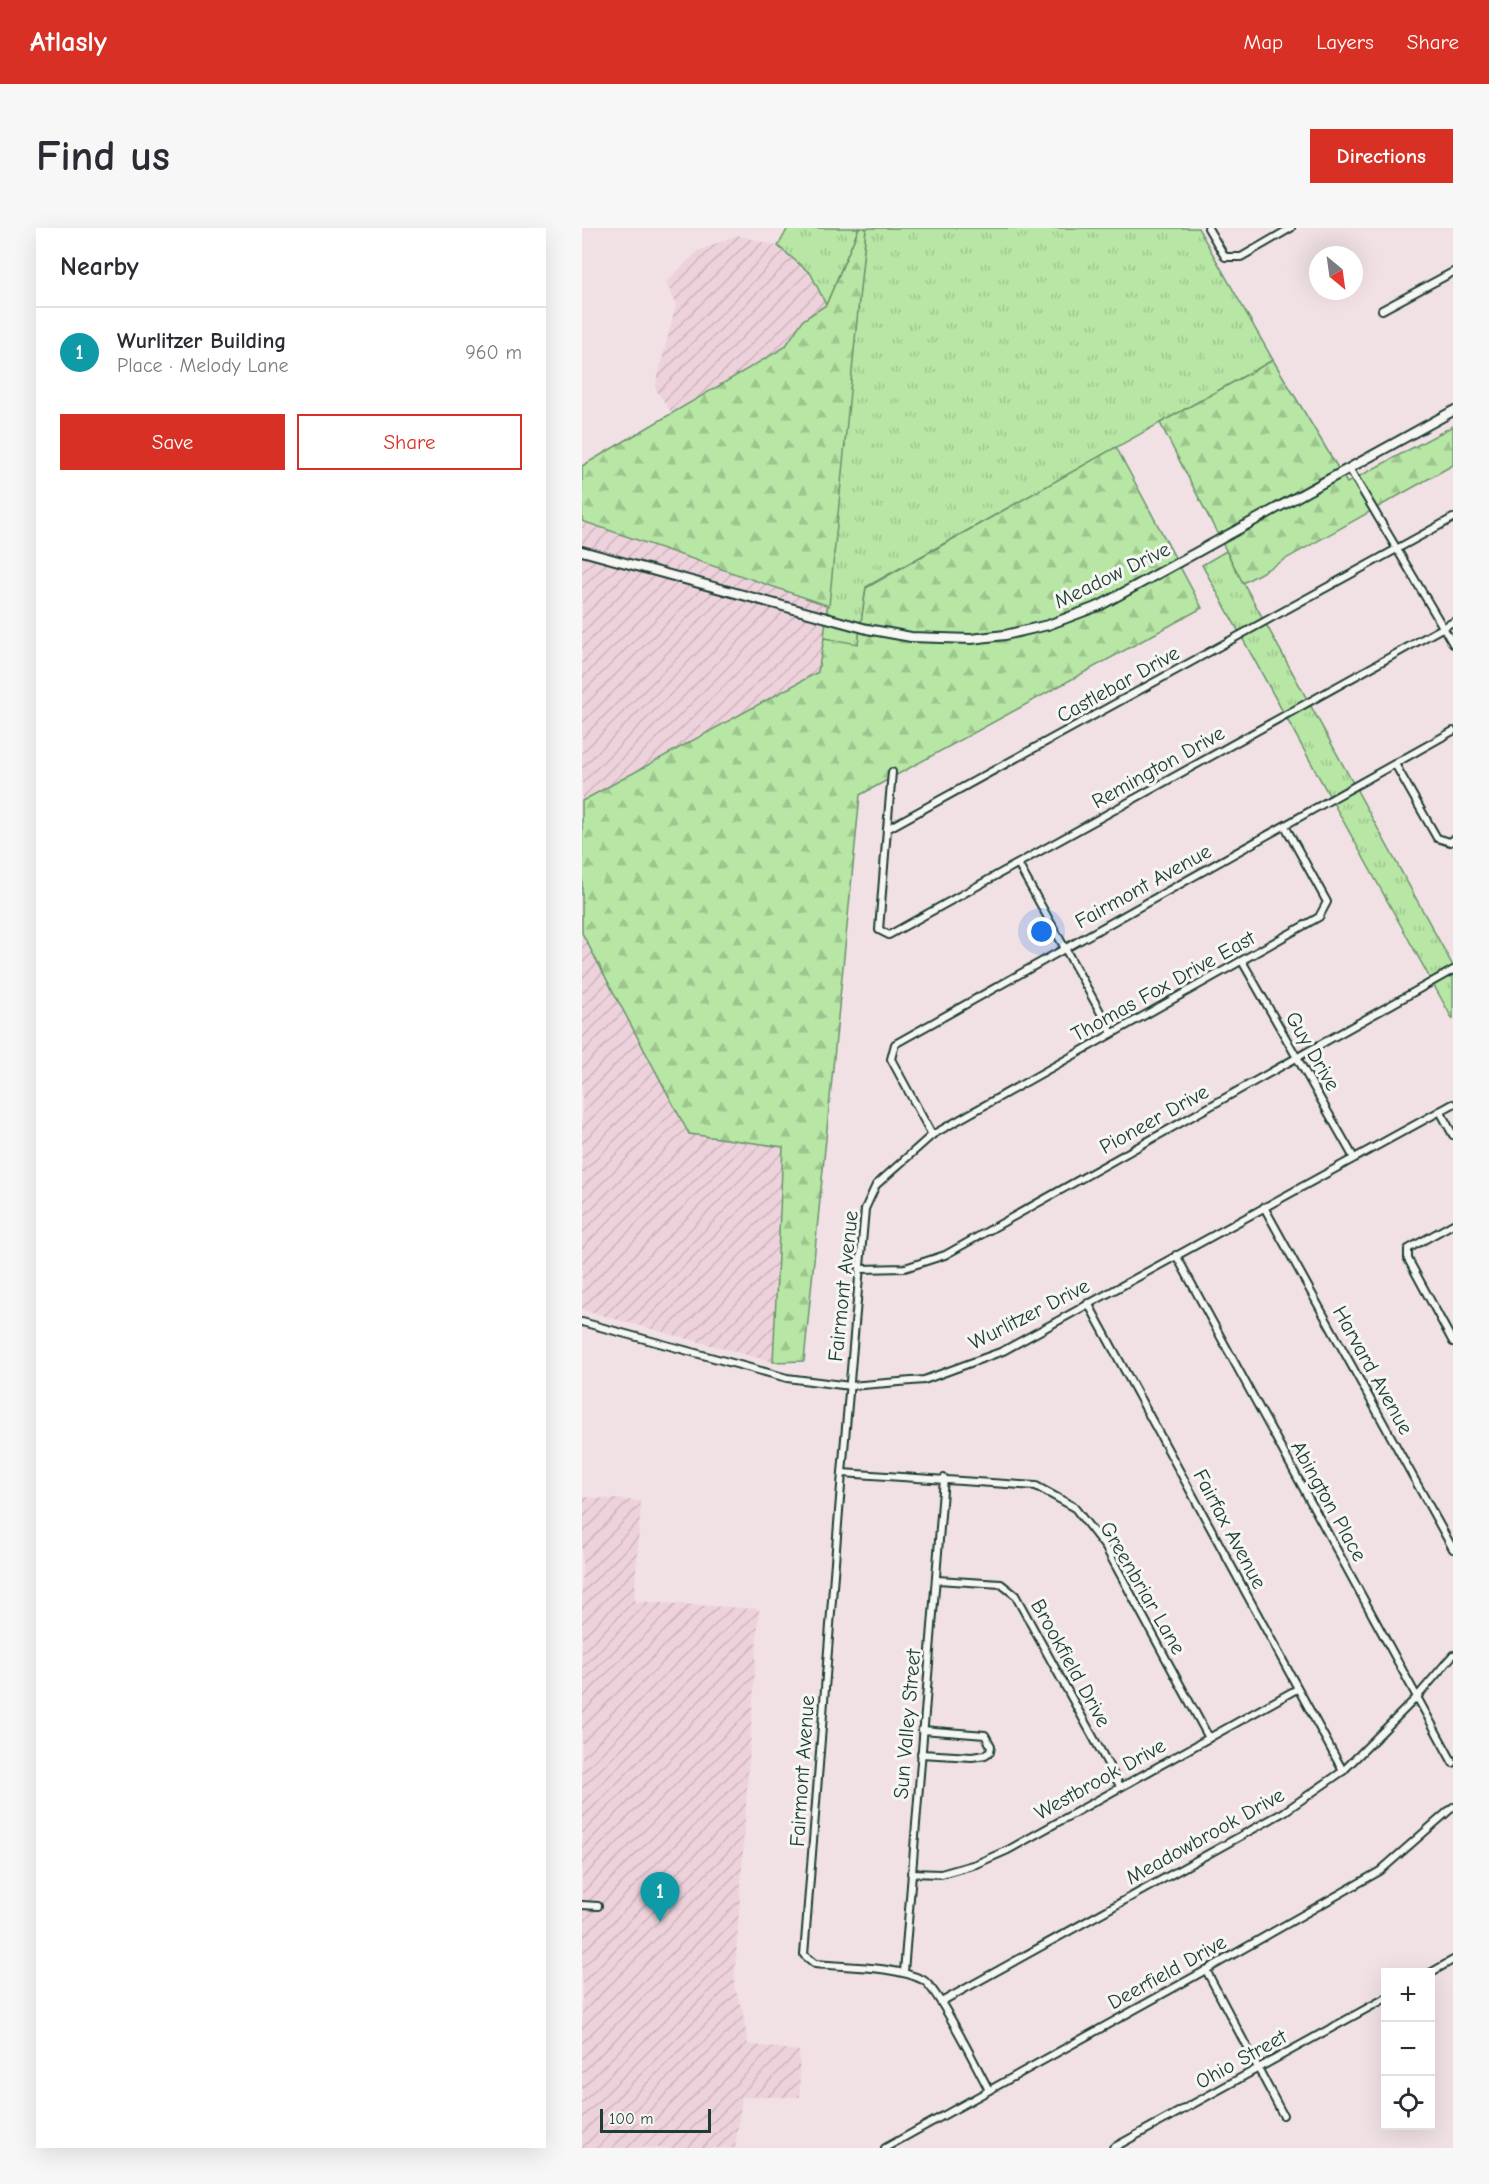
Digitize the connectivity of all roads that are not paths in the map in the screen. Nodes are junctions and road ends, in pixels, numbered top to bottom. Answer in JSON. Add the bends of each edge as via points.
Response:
{"nodes":[{"id":1,"x":1208,"y":228,"type":"edge"},
{"id":2,"x":1291,"y":228,"type":"edge"},
{"id":3,"x":1453,"y":272,"type":"edge"},
{"id":4,"x":1382,"y":310,"type":"dead end"},
{"id":5,"x":1453,"y":411,"type":"edge"},
{"id":6,"x":1349,"y":468,"type":"junction"},
{"id":7,"x":1453,"y":518,"type":"edge"},
{"id":8,"x":1397,"y":549,"type":"junction"},
{"id":9,"x":582,"y":551,"type":"edge"},
{"id":10,"x":1453,"y":622,"type":"edge"},
{"id":11,"x":1443,"y":627,"type":"junction"},
{"id":12,"x":1453,"y":644,"type":"edge"},
{"id":13,"x":1453,"y":731,"type":"edge"},
{"id":14,"x":1395,"y":764,"type":"junction"},
{"id":15,"x":892,"y":772,"type":"dead end"},
{"id":16,"x":1285,"y":826,"type":"junction"},
{"id":17,"x":887,"y":829,"type":"junction"},
{"id":18,"x":1453,"y":840,"type":"edge"},
{"id":19,"x":1018,"y":864,"type":"junction"},
{"id":20,"x":1065,"y":949,"type":"junction"},
{"id":21,"x":1242,"y":961,"type":"junction"},
{"id":22,"x":1453,"y":970,"type":"edge"},
{"id":23,"x":1112,"y":1033,"type":"junction"},
{"id":24,"x":1298,"y":1058,"type":"junction"},
{"id":25,"x":1453,"y":1104,"type":"edge"},
{"id":26,"x":1440,"y":1111,"type":"junction"},
{"id":27,"x":933,"y":1135,"type":"junction"},
{"id":28,"x":1453,"y":1135,"type":"edge"},
{"id":29,"x":1354,"y":1158,"type":"junction"},
{"id":30,"x":1264,"y":1207,"type":"junction"},
{"id":31,"x":1453,"y":1224,"type":"edge"},
{"id":32,"x":1176,"y":1255,"type":"junction"},
{"id":33,"x":861,"y":1269,"type":"junction"},
{"id":34,"x":1088,"y":1303,"type":"junction"},
{"id":35,"x":582,"y":1322,"type":"edge"},
{"id":36,"x":1453,"y":1342,"type":"edge"},
{"id":37,"x":850,"y":1386,"type":"junction"},
{"id":38,"x":842,"y":1473,"type":"junction"},
{"id":39,"x":944,"y":1479,"type":"junction"},
{"id":40,"x":1453,"y":1549,"type":"edge"},
{"id":41,"x":937,"y":1580,"type":"junction"},
{"id":42,"x":1453,"y":1655,"type":"edge"},
{"id":43,"x":1297,"y":1689,"type":"junction"},
{"id":44,"x":1417,"y":1697,"type":"junction"},
{"id":45,"x":922,"y":1730,"type":"junction"},
{"id":46,"x":1209,"y":1738,"type":"junction"},
{"id":47,"x":921,"y":1754,"type":"junction"},
{"id":48,"x":1453,"y":1763,"type":"edge"},
{"id":49,"x":1343,"y":1771,"type":"junction"},
{"id":50,"x":1120,"y":1786,"type":"junction"},
{"id":51,"x":1453,"y":1807,"type":"edge"},
{"id":52,"x":911,"y":1873,"type":"junction"},
{"id":53,"x":582,"y":1905,"type":"edge"},
{"id":54,"x":598,"y":1906,"type":"dead end"},
{"id":55,"x":1453,"y":1960,"type":"edge"},
{"id":56,"x":1206,"y":1970,"type":"junction"},
{"id":57,"x":1435,"y":1971,"type":"edge"},
{"id":58,"x":904,"y":1972,"type":"junction"},
{"id":59,"x":940,"y":2001,"type":"junction"},
{"id":60,"x":1381,"y":2001,"type":"edge"},
{"id":61,"x":1258,"y":2069,"type":"junction"},
{"id":62,"x":989,"y":2090,"type":"junction"},
{"id":63,"x":1282,"y":2115,"type":"dead end"},
{"id":64,"x":885,"y":2148,"type":"edge"},
{"id":65,"x":1113,"y":2148,"type":"edge"}],
"edges":[{"from":1,"to":2,"type":"street","via":[[1225,257],[1241,257]]},
{"from":3,"to":4,"type":"street"},
{"from":5,"to":6,"type":"street","name":"Meadow Drive"},
{"from":6,"to":8,"type":"street"},
{"from":6,"to":9,"type":"street","name":"Meadow Drive","via":[[1093,608],[1048,626],[971,639],[911,637],[867,629]]},
{"from":7,"to":8,"type":"street","name":"Castlebar Drive"},
{"from":8,"to":11,"type":"street"},
{"from":8,"to":17,"type":"street","name":"Castlebar Drive"},
{"from":10,"to":11,"type":"street","name":"Remington Drive"},
{"from":11,"to":12,"type":"street"},
{"from":11,"to":19,"type":"street","name":"Remington Drive"},
{"from":13,"to":14,"type":"street","name":"Fairmont Avenue"},
{"from":14,"to":16,"type":"street","name":"Fairmont Avenue"},
{"from":14,"to":18,"type":"street","via":[[1437,838]]},
{"from":15,"to":17,"type":"street"},
{"from":16,"to":20,"type":"street","name":"Fairmont Avenue"},
{"from":16,"to":21,"type":"street","name":"Thomas Fox Drive East","via":[[1327,902],[1319,917]]},
{"from":17,"to":19,"type":"street","name":"Remington Drive","via":[[879,930],[889,935]]},
{"from":19,"to":20,"type":"street"},
{"from":20,"to":23,"type":"street"},
{"from":20,"to":27,"type":"street","name":"Fairmont Avenue","via":[[895,1044],[891,1059]]},
{"from":21,"to":23,"type":"street","name":"Thomas Fox Drive East"},
{"from":21,"to":24,"type":"street","name":"Guy Drive"},
{"from":22,"to":24,"type":"street","name":"Pioneer Drive"},
{"from":23,"to":27,"type":"street","name":"Thomas Fox Drive East"},
{"from":24,"to":29,"type":"street","name":"Guy Drive"},
{"from":24,"to":33,"type":"street","name":"Pioneer Drive","via":[[945,1255],[905,1268]]},
{"from":25,"to":26,"type":"street","name":"Wurlitzer Drive"},
{"from":26,"to":28,"type":"street"},
{"from":26,"to":29,"type":"street","name":"Wurlitzer Drive"},
{"from":27,"to":33,"type":"street","name":"Fairmont Avenue","via":[[876,1185],[865,1209]]},
{"from":29,"to":30,"type":"street","name":"Wurlitzer Drive"},
{"from":30,"to":32,"type":"street","name":"Wurlitzer Drive"},
{"from":30,"to":40,"type":"street","name":"Harvard Avenue"},
{"from":31,"to":36,"type":"street","via":[[1408,1249],[1408,1259]]},
{"from":32,"to":34,"type":"street","name":"Wurlitzer Drive"},
{"from":32,"to":44,"type":"street","name":"Abington Place"},
{"from":33,"to":37,"type":"street","name":"Fairmont Avenue"},
{"from":34,"to":37,"type":"street","name":"Wurlitzer Drive","via":[[1003,1351],[924,1380]]},
{"from":34,"to":43,"type":"street","name":"Fairfax Avenue"},
{"from":35,"to":37,"type":"street","name":"Wurlitzer Drive","via":[[787,1378]]},
{"from":37,"to":38,"type":"street","name":"Fairmont Avenue"},
{"from":38,"to":39,"type":"street","name":"Greenbriar Lane"},
{"from":38,"to":58,"type":"street","name":"Fairmont Avenue","via":[[804,1955],[815,1964]]},
{"from":39,"to":41,"type":"street","name":"Sun Valley Street"},
{"from":39,"to":46,"type":"street","name":"Greenbriar Lane","via":[[1036,1486],[1074,1507],[1106,1548]]},
{"from":41,"to":45,"type":"street","name":"Sun Valley Street"},
{"from":41,"to":50,"type":"street","name":"Brookfield Drive","via":[[1001,1584],[1015,1595]]},
{"from":42,"to":44,"type":"street","name":"Meadowbrook Drive"},
{"from":43,"to":46,"type":"street","name":"Westbrook Drive"},
{"from":43,"to":49,"type":"street","name":"Fairfax Avenue"},
{"from":44,"to":48,"type":"street","name":"Abington Place"},
{"from":44,"to":49,"type":"street","name":"Meadowbrook Drive"},
{"from":45,"to":47,"type":"street","name":"Sun Valley Street"},
{"from":45,"to":47,"type":"street","via":[[985,1735],[991,1746],[990,1752],[979,1757]]},
{"from":46,"to":50,"type":"street","name":"Westbrook Drive"},
{"from":47,"to":52,"type":"street","name":"Sun Valley Street"},
{"from":49,"to":59,"type":"street","name":"Meadowbrook Drive","via":[[1284,1812]]},
{"from":50,"to":52,"type":"street","name":"Westbrook Drive","via":[[976,1864],[941,1874]]},
{"from":51,"to":56,"type":"street","name":"Deerfield Drive","via":[[1380,1871]]},
{"from":52,"to":58,"type":"street","name":"Sun Valley Street"},
{"from":53,"to":54,"type":"street"},
{"from":55,"to":57,"type":"street"},
{"from":56,"to":61,"type":"street"},
{"from":56,"to":62,"type":"street","name":"Deerfield Drive"},
{"from":58,"to":59,"type":"street","name":"Fairmont Avenue","via":[[926,1982]]},
{"from":59,"to":62,"type":"street","name":"Fairmont Avenue"},
{"from":60,"to":61,"type":"street","name":"Ohio Street"},
{"from":61,"to":63,"type":"street"},
{"from":61,"to":65,"type":"street","name":"Ohio Street"},
{"from":62,"to":64,"type":"street","name":"Deerfield Drive"}]}
